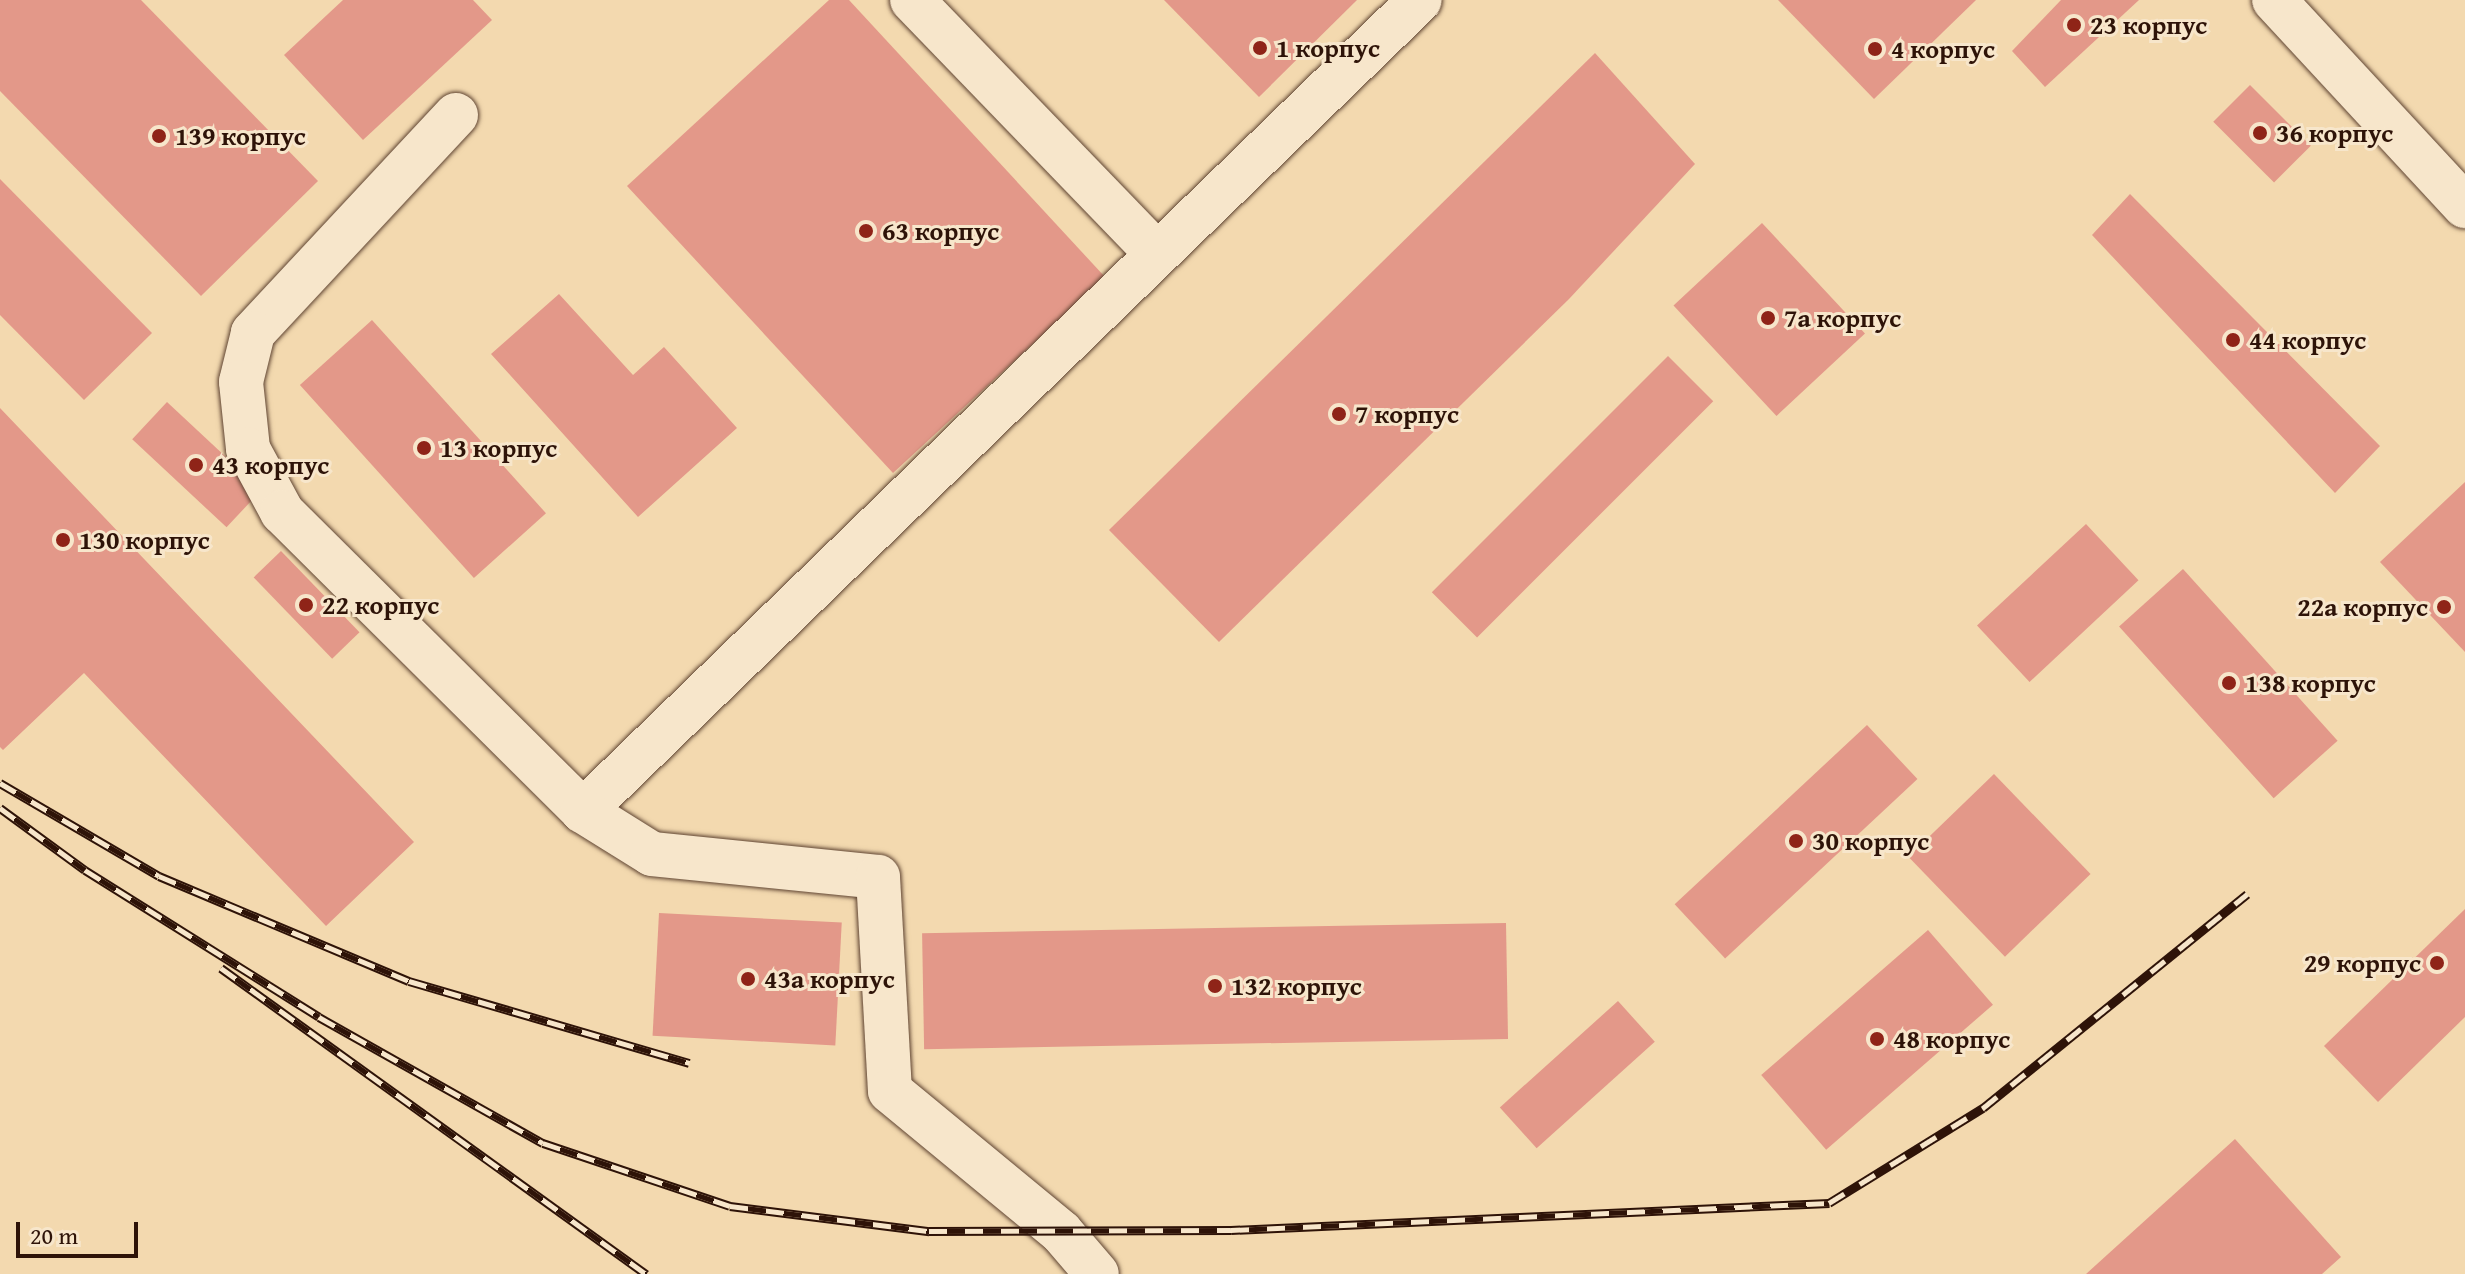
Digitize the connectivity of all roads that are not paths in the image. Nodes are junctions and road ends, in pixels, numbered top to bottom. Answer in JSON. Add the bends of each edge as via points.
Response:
{"nodes":[{"id":1,"x":912,"y":0,"type":"edge"},
{"id":2,"x":1420,"y":0,"type":"edge"},
{"id":3,"x":2274,"y":0,"type":"edge"},
{"id":4,"x":456,"y":115,"type":"dead end"},
{"id":5,"x":2465,"y":206,"type":"edge"},
{"id":6,"x":1157,"y":254,"type":"junction"},
{"id":7,"x":583,"y":811,"type":"junction"},
{"id":8,"x":1097,"y":1274,"type":"edge"}],
"edges":[{"from":1,"to":6,"type":"lane"},
{"from":2,"to":6,"type":"lane"},
{"from":3,"to":5,"type":"lane"},
{"from":4,"to":7,"type":"lane","via":[[253,333],[241,382],[248,449],[282,512]]},
{"from":6,"to":7,"type":"lane"},
{"from":7,"to":8,"type":"lane","via":[[652,854],[878,877],[890,1091],[1061,1232]]}]}
